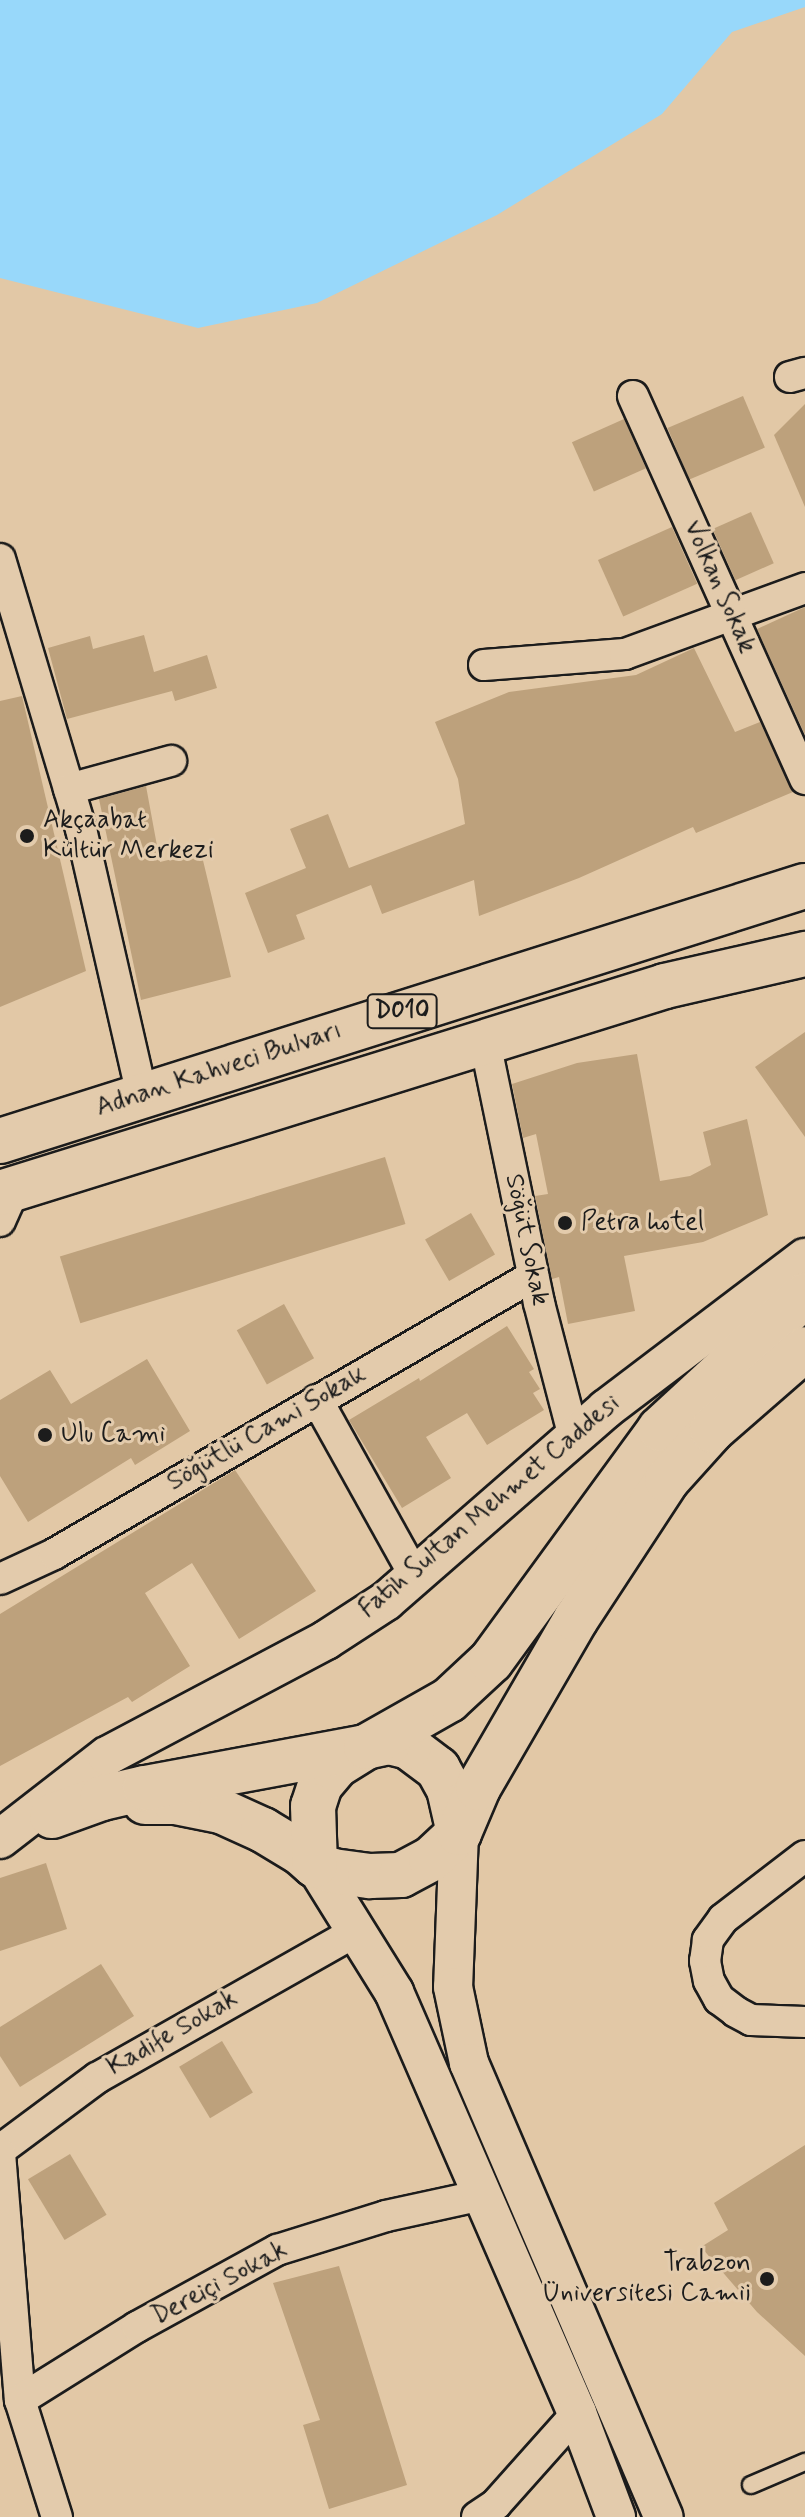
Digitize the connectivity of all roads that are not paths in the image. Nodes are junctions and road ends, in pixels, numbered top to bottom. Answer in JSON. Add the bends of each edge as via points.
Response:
{"nodes":[{"id":1,"x":633,"y":396,"type":"dead end"},
{"id":2,"x":0,"y":559,"type":"edge"},
{"id":3,"x":805,"y":588,"type":"edge"},
{"id":4,"x":730,"y":613,"type":"junction"},
{"id":5,"x":484,"y":665,"type":"dead end"},
{"id":6,"x":171,"y":761,"type":"dead end"},
{"id":7,"x":805,"y":779,"type":"edge"},
{"id":8,"x":69,"y":789,"type":"junction"},
{"id":9,"x":805,"y":886,"type":"edge"},
{"id":10,"x":805,"y":954,"type":"edge"},
{"id":11,"x":485,"y":1042,"type":"junction"},
{"id":12,"x":142,"y":1095,"type":"junction"},
{"id":13,"x":0,"y":1141,"type":"edge"},
{"id":14,"x":5,"y":1201,"type":"edge"},
{"id":15,"x":805,"y":1258,"type":"edge"},
{"id":16,"x":533,"y":1276,"type":"junction"},
{"id":17,"x":805,"y":1295,"type":"edge"},
{"id":18,"x":805,"y":1349,"type":"edge"},
{"id":19,"x":317,"y":1400,"type":"junction"},
{"id":20,"x":574,"y":1437,"type":"junction"},
{"id":21,"x":415,"y":1576,"type":"junction"},
{"id":22,"x":0,"y":1579,"type":"edge"},
{"id":23,"x":366,"y":1747,"type":"junction"},
{"id":24,"x":52,"y":1816,"type":"junction"},
{"id":25,"x":459,"y":1833,"type":"junction"},
{"id":26,"x":0,"y":1839,"type":"edge"},
{"id":27,"x":805,"y":1856,"type":"edge"},
{"id":28,"x":315,"y":1865,"type":"junction"},
{"id":29,"x":355,"y":1932,"type":"junction"},
{"id":30,"x":805,"y":2022,"type":"edge"},
{"id":31,"x":0,"y":2152,"type":"edge"},
{"id":32,"x":482,"y":2195,"type":"junction"},
{"id":33,"x":20,"y":2400,"type":"junction"},
{"id":34,"x":577,"y":2413,"type":"junction"},
{"id":35,"x":805,"y":2462,"type":"edge"},
{"id":36,"x":751,"y":2485,"type":"dead end"},
{"id":37,"x":57,"y":2517,"type":"edge"},
{"id":38,"x":477,"y":2517,"type":"edge"},
{"id":39,"x":616,"y":2517,"type":"edge"},
{"id":40,"x":664,"y":2517,"type":"edge"}],
"edges":[{"from":1,"to":4,"type":"street","name":"Volkan Sokak"},
{"from":2,"to":8,"type":"street"},
{"from":3,"to":4,"type":"street"},
{"from":4,"to":5,"type":"street","via":[[625,654]]},
{"from":4,"to":7,"type":"street","name":"Volkan Sokak"},
{"from":6,"to":8,"type":"street"},
{"from":8,"to":12,"type":"street"},
{"from":9,"to":12,"type":"main road","name":"Adnan Kahveci Bulvarı","number":"D010"},
{"from":10,"to":11,"type":"main road","name":"Adnan Kahveci Bulvarı","number":"D010","via":[[665,986]]},
{"from":11,"to":14,"type":"main road","name":"Adnan Kahveci Bulvarı","number":"D010"},
{"from":11,"to":16,"type":"street","name":"Söğüt Sokak"},
{"from":12,"to":13,"type":"main road","name":"Adnan Kahveci Bulvarı","number":"D010"},
{"from":15,"to":20,"type":"street","name":"Fatih Sultan Mehmet Caddesi"},
{"from":16,"to":19,"type":"street","name":"Söğütlü Cami Sokak"},
{"from":16,"to":20,"type":"street","name":"Söğüt Sokak"},
{"from":17,"to":23,"type":"main road","name":"Fatih Sultan Mehmet Caddesi","via":[[660,1429],[491,1661],[449,1700]]},
{"from":18,"to":25,"type":"main road","name":"Fatih Sultan Mehmet Caddesi","via":[[712,1430],[667,1480],[576,1619],[478,1788]]},
{"from":19,"to":21,"type":"street"},
{"from":19,"to":22,"type":"street","name":"Söğütlü Cami Sokak","via":[[54,1554]]},
{"from":20,"to":21,"type":"street","name":"Fatih Sultan Mehmet Caddesi"},
{"from":21,"to":26,"type":"street","name":"Fatih Sultan Mehmet Caddesi","via":[[326,1640],[107,1756]]},
{"from":23,"to":24,"type":"main road","name":"Fatih Sultan Mehmet Caddesi","via":[[145,1788]]},
{"from":23,"to":25,"type":"main road","name":"Fatih Sultan Mehmet Caddesi","via":[[389,1742],[423,1755],[449,1789]]},
{"from":23,"to":28,"type":"main road","name":"Fatih Sultan Mehmet Caddesi","via":[[336,1766],[320,1785],[313,1806]]},
{"from":24,"to":26,"type":"street","name":"Fatih Sultan Mehmet Caddesi"},
{"from":24,"to":28,"type":"main road","name":"Fatih Sultan Mehmet Caddesi","via":[[145,1802],[194,1804],[263,1830]]},
{"from":25,"to":28,"type":"main road","name":"Fatih Sultan Mehmet Caddesi","via":[[431,1859],[401,1875],[362,1876]]},
{"from":25,"to":40,"type":"street","via":[[453,1987],[469,2063]]},
{"from":27,"to":30,"type":"street","via":[[723,1919],[708,1940],[705,1961],[719,1999],[736,2012],[751,2020]]},
{"from":28,"to":29,"type":"street"},
{"from":29,"to":31,"type":"street","name":"Kadife Sokak","via":[[97,2078]]},
{"from":29,"to":32,"type":"street","via":[[394,1992]]},
{"from":31,"to":33,"type":"street"},
{"from":32,"to":33,"type":"street","name":"Dereiçi Sokak","via":[[386,2216],[277,2250],[137,2327]]},
{"from":32,"to":34,"type":"street"},
{"from":33,"to":37,"type":"street"},
{"from":34,"to":38,"type":"street","via":[[496,2504]]},
{"from":34,"to":39,"type":"street"},
{"from":35,"to":36,"type":"lane"}]}
